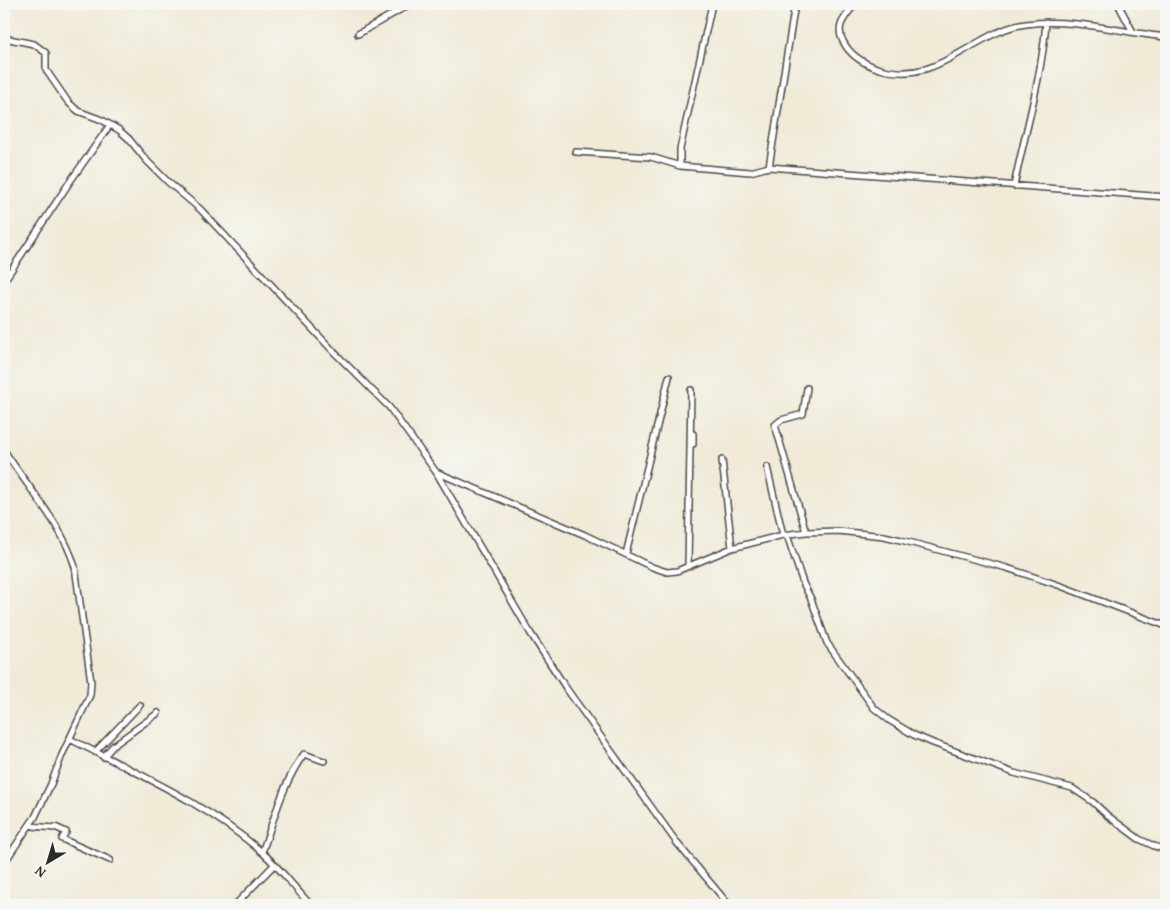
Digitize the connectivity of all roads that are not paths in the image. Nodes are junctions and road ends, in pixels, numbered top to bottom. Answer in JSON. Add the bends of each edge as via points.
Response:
{"nodes":[{"id":1,"x":410,"y":4,"type":"edge"},
{"id":2,"x":712,"y":4,"type":"edge"},
{"id":3,"x":795,"y":4,"type":"edge"},
{"id":4,"x":855,"y":4,"type":"edge"},
{"id":5,"x":1118,"y":4,"type":"edge"},
{"id":6,"x":1046,"y":22,"type":"junction"},
{"id":7,"x":1133,"y":32,"type":"junction"},
{"id":8,"x":358,"y":34,"type":"dead end"},
{"id":9,"x":1166,"y":37,"type":"edge"},
{"id":10,"x":6,"y":38,"type":"edge"},
{"id":11,"x":4,"y":43,"type":"edge"},
{"id":12,"x":110,"y":125,"type":"junction"},
{"id":13,"x":576,"y":152,"type":"dead end"},
{"id":14,"x":680,"y":166,"type":"junction"},
{"id":15,"x":769,"y":167,"type":"junction"},
{"id":16,"x":1014,"y":186,"type":"junction"},
{"id":17,"x":1166,"y":197,"type":"edge"},
{"id":18,"x":4,"y":281,"type":"edge"},
{"id":19,"x":669,"y":377,"type":"dead end"},
{"id":20,"x":807,"y":388,"type":"dead end"},
{"id":21,"x":691,"y":390,"type":"dead end"},
{"id":22,"x":693,"y":434,"type":"dead end"},
{"id":23,"x":4,"y":450,"type":"edge"},
{"id":24,"x":722,"y":460,"type":"dead end"},
{"id":25,"x":767,"y":466,"type":"dead end"},
{"id":26,"x":436,"y":472,"type":"junction"},
{"id":27,"x":806,"y":532,"type":"junction"},
{"id":28,"x":785,"y":535,"type":"junction"},
{"id":29,"x":732,"y":548,"type":"junction"},
{"id":30,"x":626,"y":554,"type":"junction"},
{"id":31,"x":689,"y":565,"type":"junction"},
{"id":32,"x":1166,"y":626,"type":"edge"},
{"id":33,"x":140,"y":705,"type":"dead end"},
{"id":34,"x":158,"y":712,"type":"dead end"},
{"id":35,"x":70,"y":740,"type":"junction"},
{"id":36,"x":95,"y":752,"type":"junction"},
{"id":37,"x":103,"y":757,"type":"junction"},
{"id":38,"x":324,"y":761,"type":"dead end"},
{"id":39,"x":30,"y":824,"type":"junction"},
{"id":40,"x":1166,"y":850,"type":"edge"},
{"id":41,"x":262,"y":852,"type":"junction"},
{"id":42,"x":110,"y":860,"type":"dead end"},
{"id":43,"x":4,"y":864,"type":"edge"},
{"id":44,"x":274,"y":865,"type":"junction"},
{"id":45,"x":234,"y":905,"type":"edge"},
{"id":46,"x":311,"y":905,"type":"edge"},
{"id":47,"x":729,"y":905,"type":"edge"}],
"edges":[{"from":1,"to":8,"type":"street"},
{"from":2,"to":14,"type":"street","via":[[680,150]]},
{"from":3,"to":15,"type":"street"},
{"from":4,"to":6,"type":"street","via":[[839,26],[841,38],[856,58],[885,71],[925,69],[1009,28]]},
{"from":5,"to":7,"type":"street"},
{"from":6,"to":7,"type":"street"},
{"from":6,"to":16,"type":"street"},
{"from":7,"to":9,"type":"street"},
{"from":10,"to":11,"type":"street"},
{"from":10,"to":12,"type":"street","via":[[34,44],[46,53],[46,70],[68,102],[78,111]]},
{"from":12,"to":18,"type":"street"},
{"from":12,"to":26,"type":"street","via":[[129,139],[168,182],[200,209],[389,407]]},
{"from":13,"to":14,"type":"street","via":[[651,157]]},
{"from":14,"to":15,"type":"street","via":[[750,172]]},
{"from":15,"to":16,"type":"street"},
{"from":16,"to":17,"type":"street"},
{"from":19,"to":30,"type":"street"},
{"from":20,"to":27,"type":"street","via":[[803,414],[774,425]]},
{"from":21,"to":31,"type":"street"},
{"from":22,"to":31,"type":"street"},
{"from":23,"to":35,"type":"street","via":[[63,538],[75,567],[91,682],[90,695]]},
{"from":24,"to":29,"type":"street"},
{"from":25,"to":28,"type":"street"},
{"from":26,"to":30,"type":"street"},
{"from":26,"to":47,"type":"street","via":[[530,634],[566,688],[677,843]]},
{"from":27,"to":28,"type":"street"},
{"from":27,"to":32,"type":"street","via":[[838,531],[901,540],[1008,568]]},
{"from":28,"to":29,"type":"street"},
{"from":28,"to":40,"type":"street","via":[[827,643],[874,708],[914,735],[1014,773],[1072,788],[1139,839]]},
{"from":29,"to":31,"type":"street"},
{"from":30,"to":31,"type":"street","via":[[667,572]]},
{"from":33,"to":36,"type":"street"},
{"from":34,"to":37,"type":"street"},
{"from":35,"to":36,"type":"street"},
{"from":35,"to":39,"type":"street"},
{"from":36,"to":37,"type":"street"},
{"from":37,"to":41,"type":"street","via":[[177,794]]},
{"from":38,"to":41,"type":"street","via":[[304,754],[299,761]]},
{"from":39,"to":42,"type":"street","via":[[38,828],[55,827],[66,832],[62,839]]},
{"from":39,"to":43,"type":"street"},
{"from":41,"to":44,"type":"street"},
{"from":44,"to":45,"type":"street"},
{"from":44,"to":46,"type":"street"}]}
